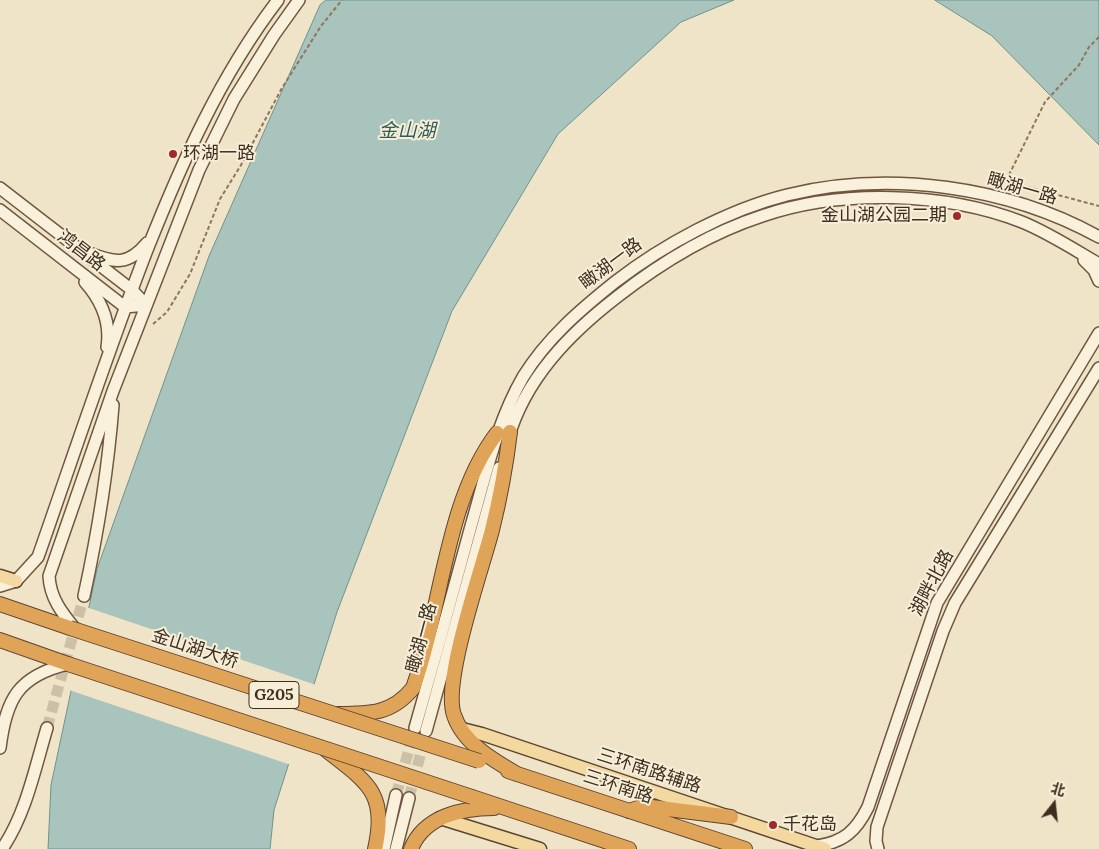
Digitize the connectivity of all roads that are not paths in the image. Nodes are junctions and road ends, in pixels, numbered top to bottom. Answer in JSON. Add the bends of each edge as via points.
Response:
{"nodes":[{"id":1,"x":278,"y":0,"type":"edge"},
{"id":2,"x":299,"y":0,"type":"edge"},
{"id":3,"x":0,"y":188,"type":"edge"},
{"id":4,"x":0,"y":210,"type":"edge"},
{"id":5,"x":154,"y":233,"type":"junction"},
{"id":6,"x":1099,"y":237,"type":"edge"},
{"id":7,"x":79,"y":249,"type":"junction"},
{"id":8,"x":1077,"y":251,"type":"junction"},
{"id":9,"x":69,"y":263,"type":"junction"},
{"id":10,"x":1099,"y":264,"type":"edge"},
{"id":11,"x":1099,"y":281,"type":"edge"},
{"id":12,"x":132,"y":290,"type":"junction"},
{"id":13,"x":146,"y":304,"type":"junction"},
{"id":14,"x":125,"y":307,"type":"junction"},
{"id":15,"x":1099,"y":324,"type":"edge"},
{"id":16,"x":1099,"y":333,"type":"edge"},
{"id":17,"x":1092,"y":345,"type":"junction"},
{"id":18,"x":105,"y":364,"type":"junction"},
{"id":19,"x":1099,"y":368,"type":"edge"},
{"id":20,"x":114,"y":391,"type":"junction"},
{"id":21,"x":503,"y":433,"type":"junction"},
{"id":22,"x":0,"y":576,"type":"edge"},
{"id":23,"x":16,"y":581,"type":"junction"},
{"id":24,"x":0,"y":586,"type":"edge"},
{"id":25,"x":84,"y":596,"type":"tunnel mouth"},
{"id":26,"x":0,"y":604,"type":"edge"},
{"id":27,"x":73,"y":629,"type":"junction"},
{"id":28,"x":0,"y":640,"type":"edge"},
{"id":29,"x":68,"y":664,"type":"junction"},
{"id":30,"x":0,"y":706,"type":"edge"},
{"id":31,"x":333,"y":714,"type":"junction"},
{"id":32,"x":3,"y":720,"type":"junction"},
{"id":33,"x":47,"y":728,"type":"tunnel mouth"},
{"id":34,"x":462,"y":729,"type":"junction"},
{"id":35,"x":421,"y":730,"type":"tunnel mouth"},
{"id":36,"x":0,"y":748,"type":"edge"},
{"id":37,"x":323,"y":748,"type":"junction"},
{"id":38,"x":479,"y":761,"type":"joint"},
{"id":39,"x":517,"y":774,"type":"junction"},
{"id":40,"x":396,"y":795,"type":"tunnel mouth"},
{"id":41,"x":409,"y":798,"type":"tunnel mouth"},
{"id":42,"x":504,"y":807,"type":"junction"},
{"id":43,"x":629,"y":811,"type":"junction"},
{"id":44,"x":731,"y":817,"type":"junction"},
{"id":45,"x":440,"y":818,"type":"junction"},
{"id":46,"x":614,"y":846,"type":"edge"},
{"id":47,"x":821,"y":848,"type":"edge"},
{"id":48,"x":2,"y":849,"type":"edge"},
{"id":49,"x":375,"y":849,"type":"edge"},
{"id":50,"x":384,"y":849,"type":"edge"},
{"id":51,"x":396,"y":849,"type":"edge"},
{"id":52,"x":411,"y":849,"type":"edge"},
{"id":53,"x":540,"y":849,"type":"edge"},
{"id":54,"x":629,"y":849,"type":"edge"},
{"id":55,"x":745,"y":849,"type":"edge"},
{"id":56,"x":878,"y":849,"type":"edge"}],
"edges":[{"from":1,"to":5,"type":"street","via":[[222,85],[178,172]]},
{"from":2,"to":13,"type":"street","via":[[230,108],[199,170]]},
{"from":3,"to":7,"type":"street"},
{"from":4,"to":9,"type":"street","name":"鸿昌路"},
{"from":5,"to":7,"type":"street","via":[[141,250],[124,261]]},
{"from":5,"to":12,"type":"street"},
{"from":6,"to":21,"type":"street","name":"瞰湖一路","via":[[1073,223],[1027,206],[936,186],[841,185],[786,195],[723,219],[661,249],[567,321],[520,384]]},
{"from":7,"to":12,"type":"street"},
{"from":8,"to":10,"type":"street","name":"瞰湖一路"},
{"from":8,"to":11,"type":"street"},
{"from":8,"to":21,"type":"street","name":"瞰湖一路","via":[[1023,222],[965,206],[910,198],[857,198],[810,204],[762,216],[676,257],[598,312],[548,362]]},
{"from":9,"to":14,"type":"street","name":"鸿昌路"},
{"from":9,"to":18,"type":"street","via":[[94,292],[105,315],[108,339]]},
{"from":12,"to":13,"type":"street"},
{"from":12,"to":14,"type":"street"},
{"from":13,"to":14,"type":"street"},
{"from":13,"to":20,"type":"street"},
{"from":14,"to":18,"type":"street"},
{"from":15,"to":17,"type":"street"},
{"from":16,"to":17,"type":"street","name":"湖畔北路"},
{"from":17,"to":47,"type":"street","name":"湖畔北路","via":[[937,603],[860,824],[842,841]]},
{"from":18,"to":23,"type":"street","via":[[38,556]]},
{"from":19,"to":56,"type":"street","name":"湖畔北路","via":[[956,603],[943,630],[877,827]]},
{"from":20,"to":25,"type":"street","via":[[109,462],[99,530]]},
{"from":20,"to":27,"type":"street","via":[[50,576],[50,589]]},
{"from":21,"to":31,"type":"highway","via":[[484,450],[462,503],[413,688],[403,701],[381,712]]},
{"from":21,"to":34,"type":"highway","via":[[507,460],[452,682],[451,702],[454,716]]},
{"from":21,"to":35,"type":"street","name":"瞰湖一路"},
{"from":22,"to":23,"type":"main road"},
{"from":23,"to":24,"type":"street"},
{"from":26,"to":27,"type":"highway","number":"G205"},
{"from":27,"to":31,"type":"highway","name":"金山湖大桥","number":"G205","bridge":true},
{"from":28,"to":29,"type":"highway","number":"G205"},
{"from":29,"to":32,"type":"street","via":[[36,674],[22,686]]},
{"from":29,"to":37,"type":"highway","number":"G205","bridge":true},
{"from":30,"to":32,"type":"street"},
{"from":31,"to":38,"type":"highway","name":"金山湖大桥","number":"G205","bridge":true},
{"from":32,"to":36,"type":"street"},
{"from":33,"to":48,"type":"street","via":[[30,785],[10,838]]},
{"from":34,"to":39,"type":"highway","via":[[478,748]]},
{"from":34,"to":44,"type":"main road","name":"三环南路辅路"},
{"from":37,"to":42,"type":"highway","number":"G205","bridge":true},
{"from":37,"to":49,"type":"highway","via":[[354,772],[378,802],[380,816]]},
{"from":38,"to":39,"type":"highway","name":"三环南路","number":"G205"},
{"from":39,"to":43,"type":"highway","name":"三环南路","number":"G205"},
{"from":40,"to":50,"type":"street"},
{"from":41,"to":51,"type":"street"},
{"from":42,"to":45,"type":"highway","via":[[460,810]]},
{"from":42,"to":46,"type":"highway","number":"G205"},
{"from":43,"to":44,"type":"highway","via":[[644,806]]},
{"from":43,"to":55,"type":"highway","name":"三环南路","number":"G205"},
{"from":44,"to":47,"type":"main road","name":"三环南路辅路"},
{"from":45,"to":52,"type":"highway","via":[[426,827]]},
{"from":45,"to":53,"type":"main road"},
{"from":46,"to":54,"type":"highway","number":"G205"}]}
